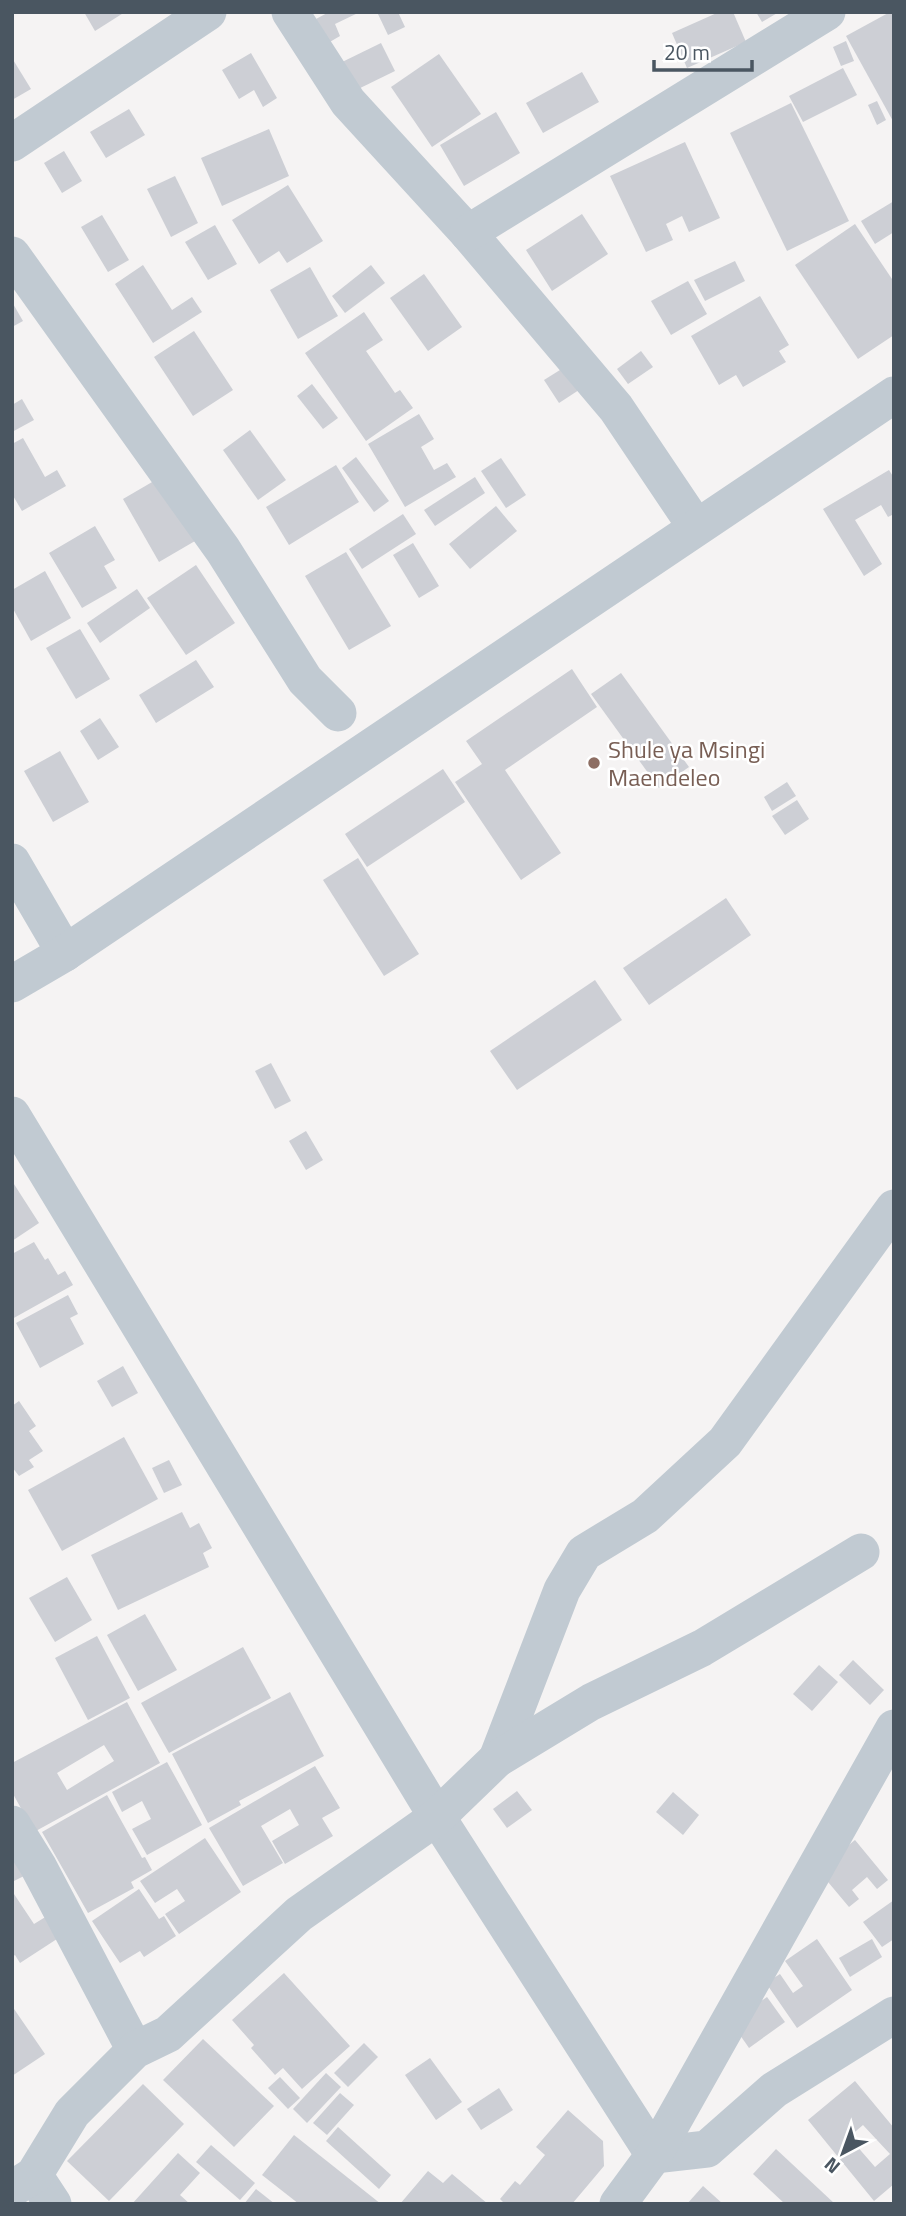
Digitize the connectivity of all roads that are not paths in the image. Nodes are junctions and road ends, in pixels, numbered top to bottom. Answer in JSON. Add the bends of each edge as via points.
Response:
{"nodes":[{"id":1,"x":208,"y":12,"type":"edge"},
{"id":2,"x":290,"y":12,"type":"edge"},
{"id":3,"x":827,"y":12,"type":"edge"},
{"id":4,"x":12,"y":143,"type":"edge"},
{"id":5,"x":467,"y":233,"type":"junction"},
{"id":6,"x":12,"y":256,"type":"edge"},
{"id":7,"x":894,"y":395,"type":"edge"},
{"id":8,"x":696,"y":527,"type":"junction"},
{"id":9,"x":338,"y":713,"type":"dead end"},
{"id":10,"x":12,"y":862,"type":"edge"},
{"id":11,"x":65,"y":953,"type":"junction"},
{"id":12,"x":12,"y":984,"type":"edge"},
{"id":13,"x":12,"y":1115,"type":"edge"},
{"id":14,"x":894,"y":1209,"type":"edge"},
{"id":15,"x":860,"y":1552,"type":"dead end"},
{"id":16,"x":894,"y":1728,"type":"edge"},
{"id":17,"x":497,"y":1759,"type":"junction"},
{"id":18,"x":437,"y":1817,"type":"junction"},
{"id":19,"x":12,"y":1824,"type":"edge"},
{"id":20,"x":894,"y":2015,"type":"edge"},
{"id":21,"x":135,"y":2050,"type":"junction"},
{"id":22,"x":654,"y":2155,"type":"junction"},
{"id":23,"x":33,"y":2189,"type":"edge"},
{"id":24,"x":618,"y":2204,"type":"edge"}],
"edges":[{"from":1,"to":4,"type":"street"},
{"from":2,"to":5,"type":"street","via":[[348,102]]},
{"from":3,"to":5,"type":"street"},
{"from":5,"to":8,"type":"street","via":[[616,408]]},
{"from":6,"to":9,"type":"street","via":[[223,550],[305,680]]},
{"from":7,"to":8,"type":"street"},
{"from":8,"to":11,"type":"street"},
{"from":10,"to":11,"type":"street"},
{"from":11,"to":12,"type":"street"},
{"from":13,"to":18,"type":"street"},
{"from":14,"to":17,"type":"street","via":[[725,1442],[645,1516],[584,1553],[562,1590]]},
{"from":15,"to":17,"type":"street","via":[[702,1648],[591,1702]]},
{"from":16,"to":22,"type":"street"},
{"from":17,"to":18,"type":"street"},
{"from":18,"to":21,"type":"street","via":[[299,1914],[168,2034]]},
{"from":18,"to":22,"type":"street"},
{"from":19,"to":21,"type":"street"},
{"from":20,"to":22,"type":"street","via":[[774,2090],[707,2148]]},
{"from":21,"to":23,"type":"street","via":[[72,2113]]},
{"from":22,"to":24,"type":"street"}]}
